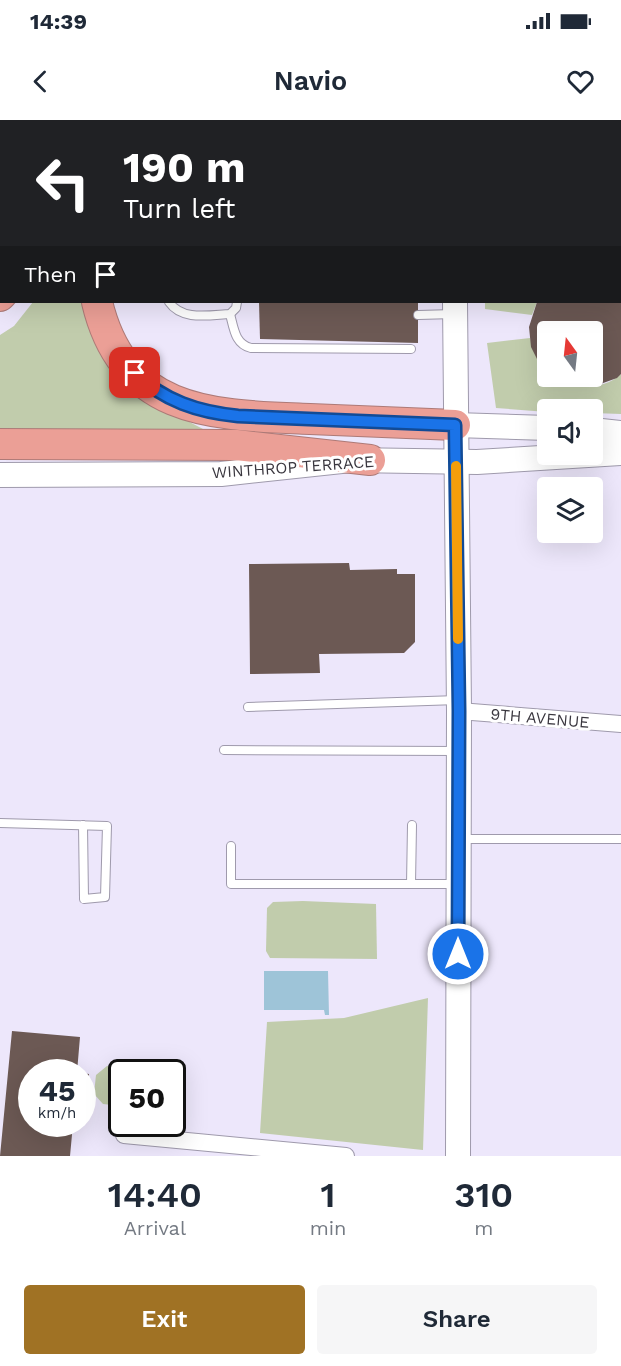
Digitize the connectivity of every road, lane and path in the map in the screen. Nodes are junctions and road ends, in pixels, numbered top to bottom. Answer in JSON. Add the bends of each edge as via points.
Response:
{"nodes":[{"id":1,"x":97,"y":303,"type":"edge"},
{"id":2,"x":170,"y":303,"type":"edge"},
{"id":3,"x":237,"y":303,"type":"edge"},
{"id":4,"x":455,"y":308,"type":"edge"},
{"id":5,"x":230,"y":314,"type":"junction"},
{"id":6,"x":418,"y":315,"type":"dead end"},
{"id":7,"x":411,"y":349,"type":"dead end"},
{"id":8,"x":455,"y":425,"type":"junction"},
{"id":9,"x":537,"y":428,"type":"edge"},
{"id":10,"x":603,"y":431,"type":"edge"},
{"id":11,"x":621,"y":433,"type":"edge"},
{"id":12,"x":0,"y":444,"type":"edge"},
{"id":13,"x":621,"y":453,"type":"edge"},
{"id":14,"x":370,"y":460,"type":"junction"},
{"id":15,"x":456,"y":462,"type":"junction"},
{"id":16,"x":0,"y":475,"type":"edge"},
{"id":17,"x":459,"y":705,"type":"junction"},
{"id":18,"x":248,"y":707,"type":"dead end"},
{"id":19,"x":621,"y":724,"type":"edge"},
{"id":20,"x":224,"y":750,"type":"dead end"},
{"id":21,"x":459,"y":751,"type":"junction"},
{"id":22,"x":0,"y":823,"type":"edge"},
{"id":23,"x":83,"y":825,"type":"junction"},
{"id":24,"x":412,"y":825,"type":"dead end"},
{"id":25,"x":458,"y":839,"type":"junction"},
{"id":26,"x":621,"y":839,"type":"edge"},
{"id":27,"x":231,"y":846,"type":"dead end"},
{"id":28,"x":411,"y":884,"type":"junction"},
{"id":29,"x":458,"y":884,"type":"junction"},
{"id":30,"x":138,"y":1137,"type":"edge"},
{"id":31,"x":238,"y":1151,"type":"edge"},
{"id":32,"x":346,"y":1156,"type":"edge"},
{"id":33,"x":458,"y":1156,"type":"edge"}],
"edges":[{"from":1,"to":8,"type":"highway","via":[[110,339],[135,373],[167,398],[194,409],[238,416]]},
{"from":2,"to":5,"type":"lane","via":[[186,315]]},
{"from":3,"to":5,"type":"lane"},
{"from":4,"to":6,"type":"lane"},
{"from":4,"to":8,"type":"main road"},
{"from":5,"to":7,"type":"lane","via":[[238,340],[242,346],[251,348]]},
{"from":8,"to":9,"type":"main road"},
{"from":8,"to":15,"type":"main road"},
{"from":10,"to":11,"type":"main road"},
{"from":12,"to":14,"type":"highway","via":[[236,445]]},
{"from":13,"to":15,"type":"main road","name":"WINTHROP TERRACE"},
{"from":14,"to":15,"type":"main road","name":"WINTHROP TERRACE"},
{"from":14,"to":16,"type":"main road","name":"WINTHROP TERRACE","via":[[221,474]]},
{"from":15,"to":17,"type":"main road"},
{"from":17,"to":18,"type":"lane"},
{"from":17,"to":19,"type":"street","name":"9TH AVENUE"},
{"from":17,"to":21,"type":"main road"},
{"from":20,"to":21,"type":"lane"},
{"from":21,"to":25,"type":"main road"},
{"from":22,"to":23,"type":"lane"},
{"from":23,"to":23,"type":"lane","via":[[107,826],[105,897],[84,899]]},
{"from":24,"to":28,"type":"lane"},
{"from":25,"to":26,"type":"lane"},
{"from":25,"to":29,"type":"main road"},
{"from":27,"to":28,"type":"lane","via":[[231,884]]},
{"from":28,"to":29,"type":"lane"},
{"from":29,"to":33,"type":"main road"},
{"from":30,"to":31,"type":"street"},
{"from":31,"to":32,"type":"street"}]}
